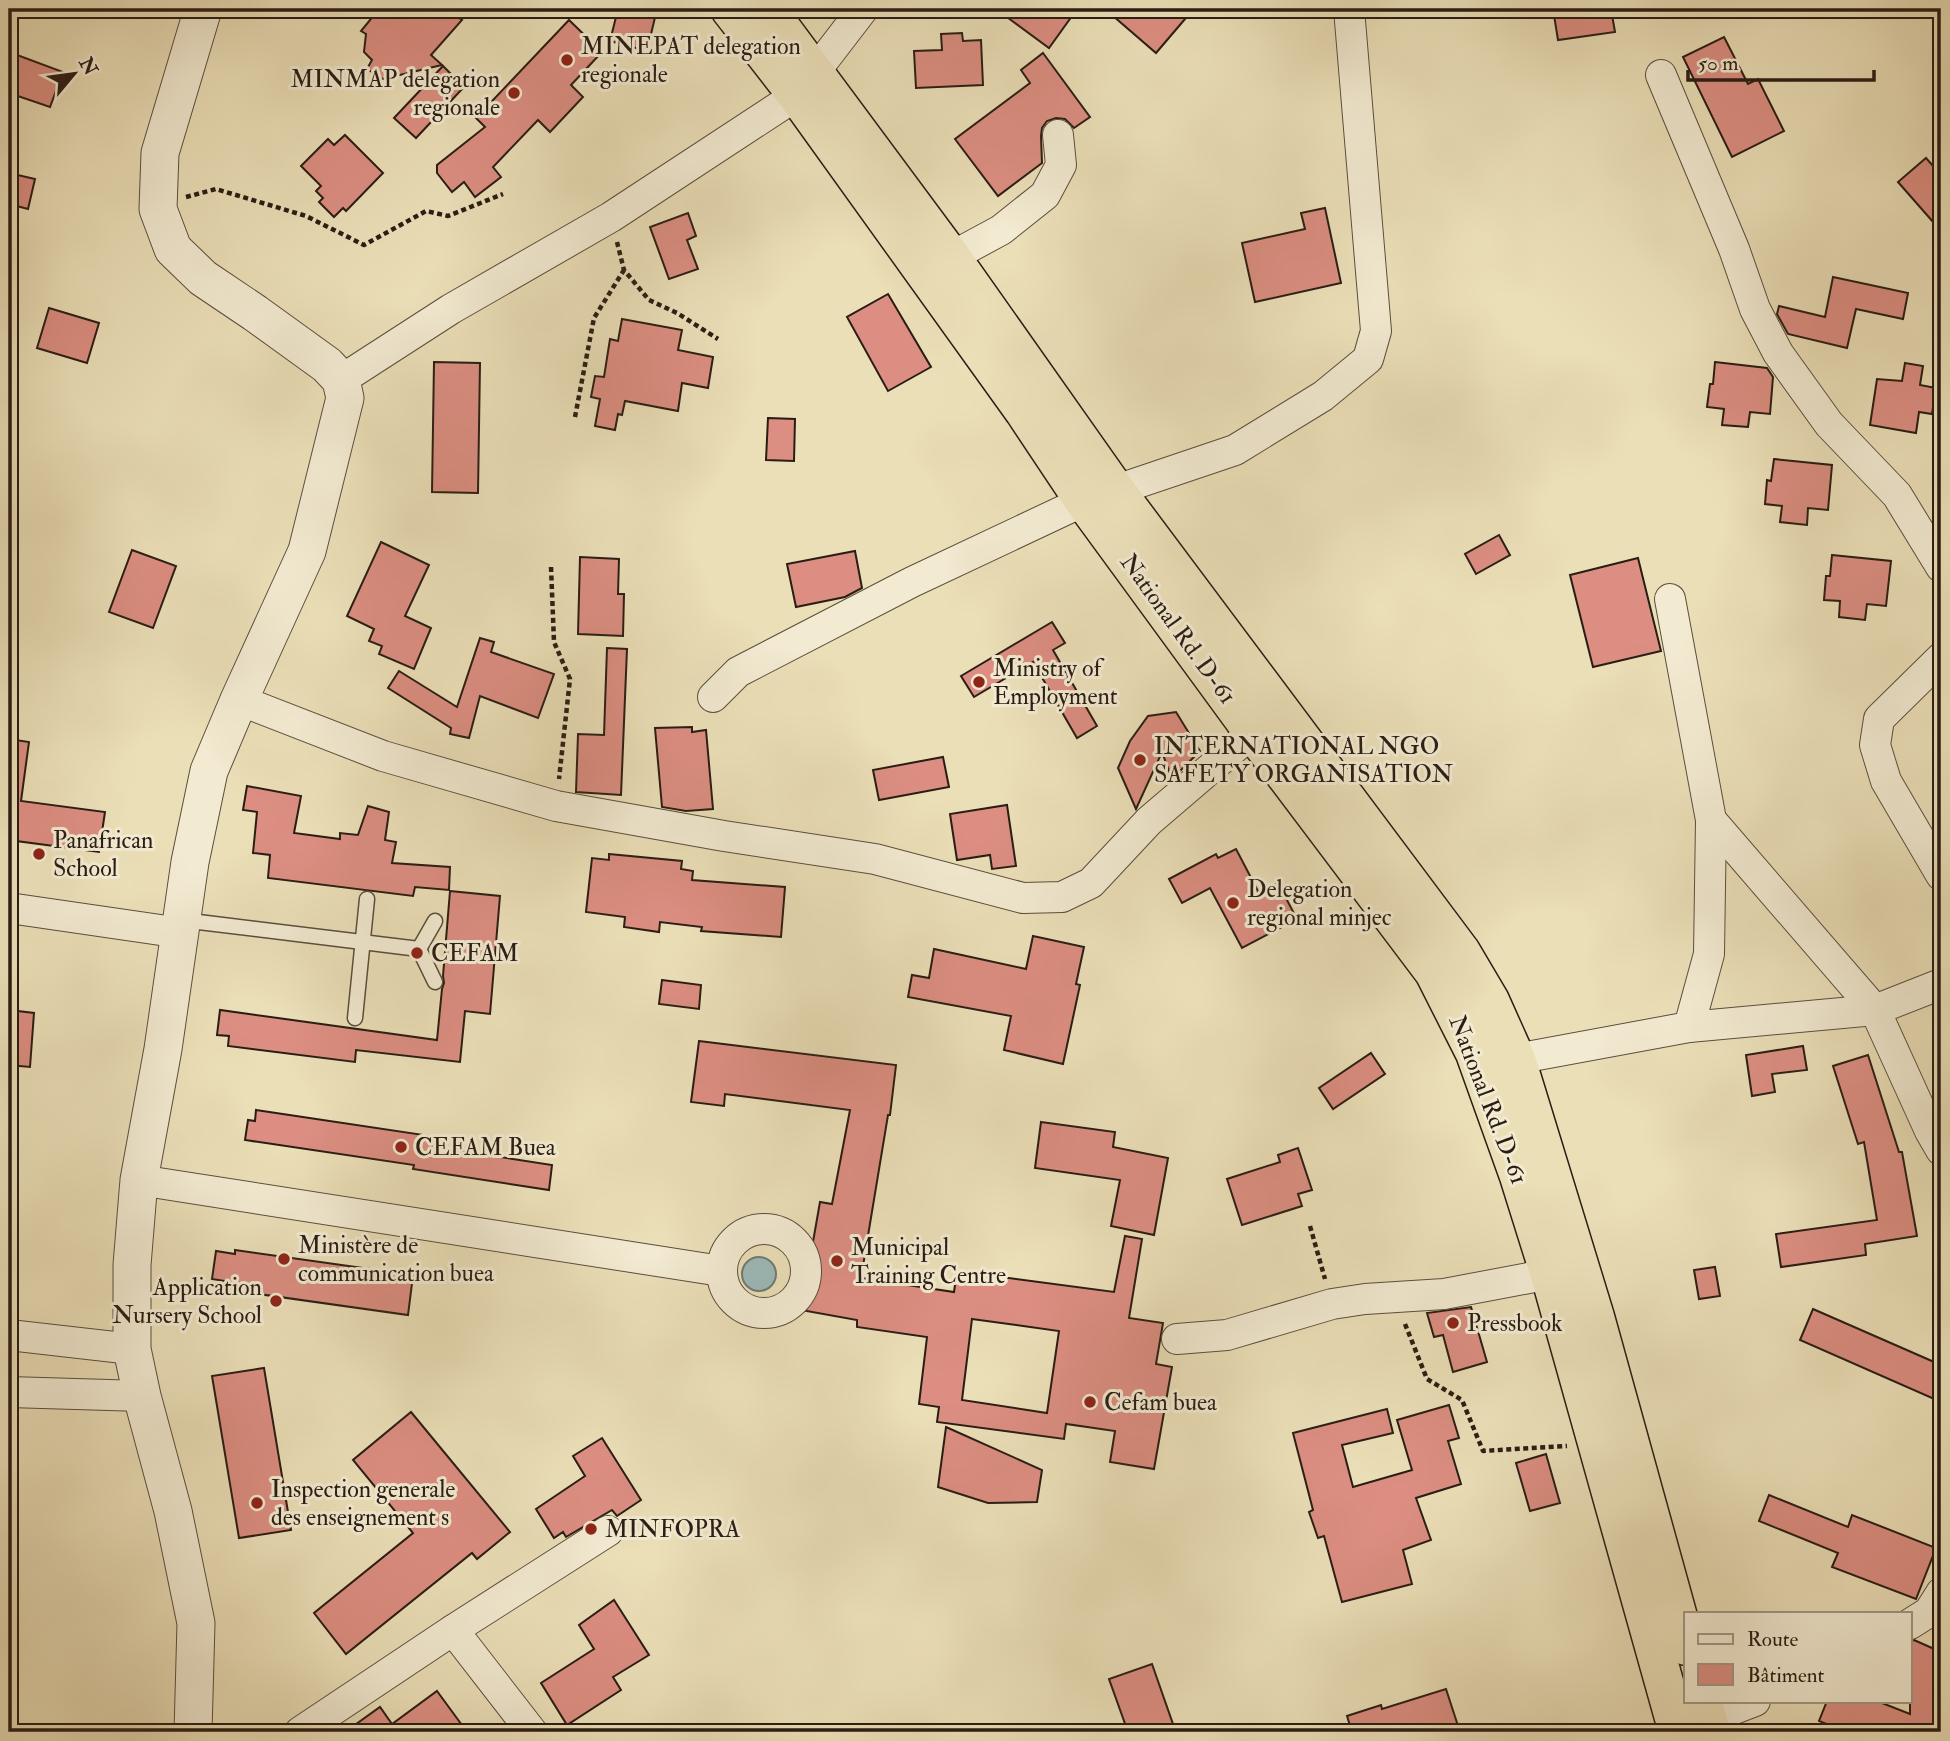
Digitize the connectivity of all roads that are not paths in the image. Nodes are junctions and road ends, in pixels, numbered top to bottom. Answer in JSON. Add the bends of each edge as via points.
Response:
{"nodes":[{"id":1,"x":203,"y":9,"type":"edge"},
{"id":2,"x":730,"y":9,"type":"edge"},
{"id":3,"x":767,"y":9,"type":"edge"},
{"id":4,"x":863,"y":9,"type":"edge"},
{"id":5,"x":1349,"y":9,"type":"edge"},
{"id":6,"x":1661,"y":75,"type":"dead end"},
{"id":7,"x":806,"y":84,"type":"junction"},
{"id":8,"x":1058,"y":135,"type":"dead end"},
{"id":9,"x":951,"y":257,"type":"junction"},
{"id":10,"x":341,"y":380,"type":"junction"},
{"id":11,"x":1100,"y":496,"type":"junction"},
{"id":12,"x":1941,"y":567,"type":"edge"},
{"id":13,"x":1670,"y":599,"type":"dead end"},
{"id":14,"x":1941,"y":657,"type":"edge"},
{"id":15,"x":713,"y":696,"type":"dead end"},
{"id":16,"x":239,"y":700,"type":"junction"},
{"id":17,"x":1253,"y":732,"type":"junction"},
{"id":18,"x":1711,"y":820,"type":"junction"},
{"id":19,"x":1941,"y":875,"type":"edge"},
{"id":20,"x":367,"y":899,"type":"dead end"},
{"id":21,"x":9,"y":908,"type":"edge"},
{"id":22,"x":435,"y":921,"type":"dead end"},
{"id":23,"x":182,"y":926,"type":"junction"},
{"id":24,"x":361,"y":942,"type":"junction"},
{"id":25,"x":419,"y":949,"type":"junction"},
{"id":26,"x":435,"y":982,"type":"dead end"},
{"id":27,"x":1941,"y":984,"type":"edge"},
{"id":28,"x":1875,"y":1010,"type":"junction"},
{"id":29,"x":355,"y":1018,"type":"dead end"},
{"id":30,"x":1689,"y":1027,"type":"junction"},
{"id":31,"x":1516,"y":1059,"type":"junction"},
{"id":32,"x":1941,"y":1150,"type":"edge"},
{"id":33,"x":139,"y":1180,"type":"junction"},
{"id":34,"x":721,"y":1271,"type":"dead end"},
{"id":35,"x":1564,"y":1272,"type":"junction"},
{"id":36,"x":9,"y":1335,"type":"edge"},
{"id":37,"x":1177,"y":1339,"type":"dead end"},
{"id":38,"x":132,"y":1349,"type":"junction"},
{"id":39,"x":9,"y":1392,"type":"edge"},
{"id":40,"x":142,"y":1396,"type":"junction"},
{"id":41,"x":608,"y":1531,"type":"dead end"},
{"id":42,"x":1941,"y":1593,"type":"edge"},
{"id":43,"x":1912,"y":1623,"type":"edge"},
{"id":44,"x":453,"y":1630,"type":"junction"},
{"id":45,"x":1684,"y":1639,"type":"edge"},
{"id":46,"x":1684,"y":1692,"type":"edge"},
{"id":47,"x":1688,"y":1702,"type":"edge"},
{"id":48,"x":1752,"y":1702,"type":"edge"},
{"id":49,"x":1695,"y":1723,"type":"edge"},
{"id":50,"x":193,"y":1732,"type":"edge"},
{"id":51,"x":300,"y":1732,"type":"edge"},
{"id":52,"x":532,"y":1732,"type":"edge"}],
"edges":[{"from":1,"to":10,"type":"street","via":[[160,153],[158,209],[173,249],[203,278],[327,365]]},
{"from":2,"to":7,"type":"highway","name":"National Rd. D-61"},
{"from":3,"to":7,"type":"highway","name":"National Rd. D-61"},
{"from":4,"to":7,"type":"street"},
{"from":5,"to":11,"type":"street","via":[[1376,331],[1368,359],[1322,396],[1234,450]]},
{"from":6,"to":12,"type":"street","via":[[1755,309],[1778,353],[1829,424],[1897,495]]},
{"from":7,"to":9,"type":"highway","name":"National Rd. D-61"},
{"from":7,"to":10,"type":"street","via":[[611,217],[451,309]]},
{"from":7,"to":11,"type":"highway","name":"National Rd. D-61","via":[[1024,411]]},
{"from":8,"to":9,"type":"street","via":[[1061,164],[1045,195],[1001,230]]},
{"from":9,"to":11,"type":"highway","name":"National Rd. D-61"},
{"from":10,"to":16,"type":"street","via":[[345,398],[307,551]]},
{"from":11,"to":15,"type":"street","via":[[912,582],[780,650],[738,672]]},
{"from":11,"to":17,"type":"highway","name":"National Rd. D-61"},
{"from":11,"to":31,"type":"highway","name":"National Rd. D-61","via":[[1461,952]]},
{"from":13,"to":18,"type":"street"},
{"from":14,"to":19,"type":"street","via":[[1879,719],[1875,746],[1886,781]]},
{"from":16,"to":17,"type":"street","via":[[383,756],[556,806],[875,859],[1023,898],[1062,897],[1091,883],[1149,821]]},
{"from":16,"to":23,"type":"street","via":[[209,771]]},
{"from":17,"to":35,"type":"highway","name":"National Rd. D-61","via":[[1434,972],[1475,1053],[1519,1175]]},
{"from":18,"to":28,"type":"street"},
{"from":18,"to":30,"type":"street","via":[[1709,954]]},
{"from":20,"to":24,"type":"lane"},
{"from":21,"to":23,"type":"street"},
{"from":22,"to":25,"type":"lane"},
{"from":23,"to":24,"type":"lane"},
{"from":23,"to":33,"type":"street"},
{"from":24,"to":25,"type":"lane"},
{"from":24,"to":29,"type":"lane"},
{"from":25,"to":26,"type":"lane"},
{"from":27,"to":28,"type":"street"},
{"from":28,"to":30,"type":"street"},
{"from":28,"to":32,"type":"street"},
{"from":30,"to":31,"type":"street"},
{"from":31,"to":35,"type":"highway","name":"National Rd. D-61"},
{"from":33,"to":34,"type":"street"},
{"from":33,"to":38,"type":"street"},
{"from":35,"to":37,"type":"street","via":[[1444,1294],[1332,1304],[1227,1335]]},
{"from":35,"to":45,"type":"highway","name":"National Rd. D-61","via":[[1595,1317]]},
{"from":35,"to":46,"type":"highway","name":"National Rd. D-61","via":[[1597,1445]]},
{"from":36,"to":38,"type":"street"},
{"from":38,"to":40,"type":"street"},
{"from":39,"to":40,"type":"street"},
{"from":40,"to":50,"type":"street","via":[[173,1511],[196,1623]]},
{"from":41,"to":44,"type":"street"},
{"from":42,"to":43,"type":"street","via":[[1929,1612]]},
{"from":44,"to":51,"type":"street"},
{"from":44,"to":52,"type":"street"},
{"from":47,"to":49,"type":"highway","name":"National Rd. D-61"},
{"from":48,"to":49,"type":"street"}]}
